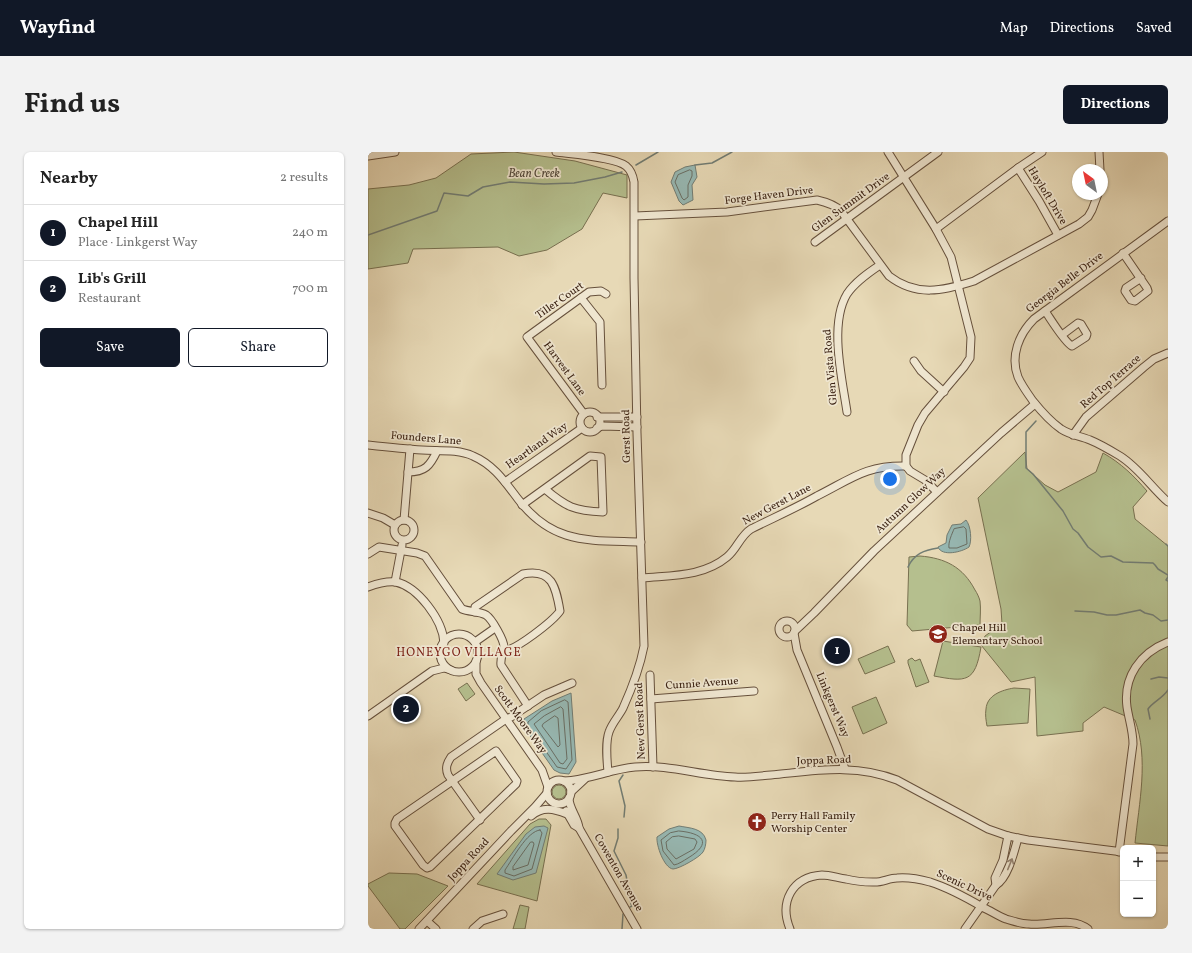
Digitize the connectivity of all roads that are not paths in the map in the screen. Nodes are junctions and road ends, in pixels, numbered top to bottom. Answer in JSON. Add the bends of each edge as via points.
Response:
{"nodes":[{"id":1,"x":395,"y":152,"type":"edge"},
{"id":2,"x":556,"y":152,"type":"edge"},
{"id":3,"x":888,"y":152,"type":"edge"},
{"id":4,"x":938,"y":152,"type":"edge"},
{"id":5,"x":1042,"y":152,"type":"edge"},
{"id":6,"x":1099,"y":152,"type":"edge"},
{"id":7,"x":368,"y":156,"type":"edge"},
{"id":8,"x":1100,"y":164,"type":"edge"},
{"id":9,"x":1018,"y":168,"type":"junction"},
{"id":10,"x":904,"y":178,"type":"junction"},
{"id":11,"x":1096,"y":200,"type":"edge"},
{"id":12,"x":635,"y":216,"type":"junction"},
{"id":13,"x":847,"y":219,"type":"junction"},
{"id":14,"x":1168,"y":222,"type":"edge"},
{"id":15,"x":936,"y":229,"type":"junction"},
{"id":16,"x":1058,"y":235,"type":"junction"},
{"id":17,"x":815,"y":242,"type":"dead end"},
{"id":18,"x":1123,"y":253,"type":"junction"},
{"id":19,"x":880,"y":265,"type":"junction"},
{"id":20,"x":1141,"y":278,"type":"dead end"},
{"id":21,"x":959,"y":286,"type":"junction"},
{"id":22,"x":606,"y":294,"type":"dead end"},
{"id":23,"x":581,"y":298,"type":"junction"},
{"id":24,"x":1044,"y":311,"type":"junction"},
{"id":25,"x":1062,"y":335,"type":"dead end"},
{"id":26,"x":527,"y":337,"type":"joint"},
{"id":27,"x":1168,"y":353,"type":"edge"},
{"id":28,"x":914,"y":361,"type":"dead end"},
{"id":29,"x":602,"y":385,"type":"dead end"},
{"id":30,"x":944,"y":392,"type":"junction"},
{"id":31,"x":1035,"y":404,"type":"junction"},
{"id":32,"x":846,"y":412,"type":"dead end"},
{"id":33,"x":584,"y":414,"type":"junction"},
{"id":34,"x":598,"y":417,"type":"junction"},
{"id":35,"x":637,"y":418,"type":"junction"},
{"id":36,"x":637,"y":427,"type":"junction"},
{"id":37,"x":582,"y":428,"type":"junction"},
{"id":38,"x":597,"y":428,"type":"junction"},
{"id":39,"x":1073,"y":435,"type":"junction"},
{"id":40,"x":368,"y":445,"type":"edge"},
{"id":41,"x":410,"y":449,"type":"junction"},
{"id":42,"x":437,"y":451,"type":"junction"},
{"id":43,"x":906,"y":466,"type":"junction"},
{"id":44,"x":408,"y":472,"type":"junction"},
{"id":45,"x":505,"y":482,"type":"junction"},
{"id":46,"x":545,"y":489,"type":"junction"},
{"id":47,"x":937,"y":492,"type":"junction"},
{"id":48,"x":1168,"y":502,"type":"edge"},
{"id":49,"x":522,"y":505,"type":"junction"},
{"id":50,"x":368,"y":513,"type":"edge"},
{"id":51,"x":404,"y":520,"type":"junction"},
{"id":52,"x":395,"y":525,"type":"junction"},
{"id":53,"x":402,"y":540,"type":"junction"},
{"id":54,"x":641,"y":542,"type":"junction"},
{"id":55,"x":401,"y":550,"type":"junction"},
{"id":56,"x":368,"y":554,"type":"edge"},
{"id":57,"x":642,"y":578,"type":"junction"},
{"id":58,"x":395,"y":582,"type":"junction"},
{"id":59,"x":368,"y":587,"type":"edge"},
{"id":60,"x":475,"y":612,"type":"junction"},
{"id":61,"x":807,"y":619,"type":"junction"},
{"id":62,"x":792,"y":622,"type":"junction"},
{"id":63,"x":440,"y":625,"type":"junction"},
{"id":64,"x":495,"y":628,"type":"junction"},
{"id":65,"x":795,"y":632,"type":"junction"},
{"id":66,"x":456,"y":635,"type":"junction"},
{"id":67,"x":787,"y":637,"type":"junction"},
{"id":68,"x":474,"y":642,"type":"junction"},
{"id":69,"x":1168,"y":642,"type":"edge"},
{"id":70,"x":444,"y":643,"type":"junction"},
{"id":71,"x":797,"y":650,"type":"junction"},
{"id":72,"x":503,"y":651,"type":"junction"},
{"id":73,"x":441,"y":657,"type":"junction"},
{"id":74,"x":476,"y":661,"type":"junction"},
{"id":75,"x":451,"y":670,"type":"junction"},
{"id":76,"x":432,"y":671,"type":"junction"},
{"id":77,"x":463,"y":671,"type":"junction"},
{"id":78,"x":650,"y":675,"type":"dead end"},
{"id":79,"x":480,"y":683,"type":"junction"},
{"id":80,"x":572,"y":683,"type":"dead end"},
{"id":81,"x":754,"y":691,"type":"dead end"},
{"id":82,"x":651,"y":700,"type":"junction"},
{"id":83,"x":528,"y":706,"type":"junction"},
{"id":84,"x":368,"y":716,"type":"edge"},
{"id":85,"x":506,"y":719,"type":"junction"},
{"id":86,"x":653,"y":767,"type":"junction"},
{"id":87,"x":845,"y":769,"type":"junction"},
{"id":88,"x":542,"y":770,"type":"junction"},
{"id":89,"x":608,"y":772,"type":"junction"},
{"id":90,"x":585,"y":779,"type":"junction"},
{"id":91,"x":561,"y":781,"type":"junction"},
{"id":92,"x":452,"y":782,"type":"junction"},
{"id":93,"x":547,"y":790,"type":"junction"},
{"id":94,"x":570,"y":795,"type":"junction"},
{"id":95,"x":555,"y":803,"type":"junction"},
{"id":96,"x":535,"y":807,"type":"junction"},
{"id":97,"x":568,"y":814,"type":"junction"},
{"id":98,"x":480,"y":820,"type":"junction"},
{"id":99,"x":517,"y":824,"type":"junction"},
{"id":100,"x":579,"y":828,"type":"junction"},
{"id":101,"x":1008,"y":836,"type":"junction"},
{"id":102,"x":1018,"y":838,"type":"junction"},
{"id":103,"x":1122,"y":845,"type":"edge"},
{"id":104,"x":1120,"y":852,"type":"edge"},
{"id":105,"x":1156,"y":856,"type":"edge"},
{"id":106,"x":1168,"y":857,"type":"edge"},
{"id":107,"x":996,"y":885,"type":"junction"},
{"id":108,"x":981,"y":906,"type":"junction"},
{"id":109,"x":503,"y":914,"type":"dead end"},
{"id":110,"x":427,"y":921,"type":"junction"},
{"id":111,"x":1051,"y":927,"type":"edge"},
{"id":112,"x":419,"y":929,"type":"edge"},
{"id":113,"x":436,"y":929,"type":"edge"},
{"id":114,"x":473,"y":929,"type":"edge"},
{"id":115,"x":637,"y":929,"type":"edge"},
{"id":116,"x":790,"y":929,"type":"edge"},
{"id":117,"x":965,"y":929,"type":"edge"},
{"id":118,"x":1088,"y":929,"type":"edge"}],
"edges":[{"from":1,"to":7,"type":"street"},
{"from":2,"to":12,"type":"street","name":"Gerst Road","via":[[609,160],[628,167],[634,182]]},
{"from":3,"to":10,"type":"street"},
{"from":4,"to":10,"type":"street","name":"Glen Summit Drive"},
{"from":5,"to":9,"type":"street"},
{"from":6,"to":8,"type":"street"},
{"from":9,"to":15,"type":"street"},
{"from":9,"to":16,"type":"street","name":"Hayloft Drive"},
{"from":10,"to":13,"type":"street","name":"Glen Summit Drive"},
{"from":10,"to":15,"type":"street"},
{"from":11,"to":16,"type":"street","name":"Forge Haven Drive","via":[[1088,217]]},
{"from":12,"to":13,"type":"street","name":"Forge Haven Drive","via":[[727,212],[817,200],[837,207]]},
{"from":12,"to":35,"type":"street","name":"Gerst Road"},
{"from":13,"to":17,"type":"street","name":"Glen Summit Drive"},
{"from":13,"to":19,"type":"street","name":"Forge Haven Drive"},
{"from":14,"to":18,"type":"street","name":"Georgia Belle Drive"},
{"from":15,"to":21,"type":"street","via":[[951,256]]},
{"from":16,"to":21,"type":"street","name":"Forge Haven Drive","via":[[974,281]]},
{"from":18,"to":20,"type":"street"},
{"from":18,"to":24,"type":"street","name":"Georgia Belle Drive"},
{"from":19,"to":21,"type":"street","name":"Forge Haven Drive","via":[[893,279],[911,288],[937,290]]},
{"from":19,"to":32,"type":"street","name":"Glen Vista Road","via":[[856,284],[841,306],[838,348]]},
{"from":21,"to":30,"type":"street","via":[[972,344],[970,358]]},
{"from":22,"to":23,"type":"street","name":"Tiller Court","via":[[594,291]]},
{"from":23,"to":26,"type":"street","name":"Tiller Court"},
{"from":23,"to":29,"type":"street","via":[[600,322]]},
{"from":24,"to":25,"type":"street"},
{"from":24,"to":31,"type":"street","name":"Georgia Belle Drive","via":[[1026,326],[1018,343],[1016,355],[1018,378]]},
{"from":26,"to":33,"type":"street","name":"Harvest Lane"},
{"from":27,"to":39,"type":"street","name":"Red Top Terrace","via":[[1144,367],[1086,418]]},
{"from":28,"to":30,"type":"street"},
{"from":30,"to":43,"type":"street","via":[[918,425],[906,455]]},
{"from":31,"to":39,"type":"street","name":"Georgia Belle Drive","via":[[1061,428]]},
{"from":31,"to":47,"type":"street","name":"Autumn Glow Way"},
{"from":33,"to":34,"type":"street","via":[[590,412]]},
{"from":33,"to":37,"type":"street","name":"Heartland Way","via":[[580,420]]},
{"from":34,"to":35,"type":"street"},
{"from":34,"to":38,"type":"street"},
{"from":35,"to":36,"type":"street","name":"Gerst Road"},
{"from":36,"to":38,"type":"street","name":"Heartland Way"},
{"from":36,"to":54,"type":"street","name":"Gerst Road"},
{"from":37,"to":38,"type":"street","name":"Heartland Way","via":[[589,432]]},
{"from":37,"to":45,"type":"street","name":"Heartland Way"},
{"from":39,"to":48,"type":"street","name":"Georgia Belle Drive","via":[[1090,440],[1120,456],[1136,468]]},
{"from":40,"to":41,"type":"street","name":"Founders Lane"},
{"from":41,"to":42,"type":"street","name":"Founders Lane"},
{"from":41,"to":44,"type":"street"},
{"from":42,"to":44,"type":"street","via":[[425,469]]},
{"from":42,"to":45,"type":"street","name":"Founders Lane","via":[[472,455],[496,470]]},
{"from":43,"to":47,"type":"street"},
{"from":43,"to":57,"type":"street","name":"New Gerst Lane","via":[[890,465],[865,471],[751,529],[727,557],[706,569],[688,574]]},
{"from":44,"to":51,"type":"street"},
{"from":45,"to":49,"type":"street","name":"Founders Lane"},
{"from":46,"to":46,"type":"street","via":[[590,456],[601,457],[602,512],[570,507]]},
{"from":46,"to":49,"type":"street"},
{"from":47,"to":61,"type":"street","name":"Autumn Glow Way"},
{"from":49,"to":54,"type":"street","name":"Founders Lane","via":[[546,526],[570,537]]},
{"from":50,"to":52,"type":"street"},
{"from":51,"to":52,"type":"street"},
{"from":51,"to":53,"type":"street","via":[[410,522],[414,532],[409,539]]},
{"from":52,"to":53,"type":"street","via":[[395,535]]},
{"from":53,"to":55,"type":"street"},
{"from":54,"to":57,"type":"street","name":"Gerst Road"},
{"from":55,"to":56,"type":"street","via":[[379,546]]},
{"from":55,"to":58,"type":"street"},
{"from":55,"to":60,"type":"street","via":[[425,556],[462,609]]},
{"from":57,"to":89,"type":"street","name":"Gerst Road","via":[[643,652],[623,708],[609,731]]},
{"from":58,"to":59,"type":"street"},
{"from":58,"to":63,"type":"street","via":[[416,593]]},
{"from":60,"to":64,"type":"street","via":[[486,615]]},
{"from":60,"to":72,"type":"street","via":[[475,607],[523,574],[540,573],[549,579],[556,589],[560,611],[541,628],[512,648]]},
{"from":61,"to":62,"type":"street"},
{"from":61,"to":65,"type":"street","name":"Autumn Glow Way"},
{"from":62,"to":65,"type":"street"},
{"from":62,"to":67,"type":"street","via":[[785,621],[780,626],[780,634]]},
{"from":63,"to":66,"type":"street"},
{"from":63,"to":70,"type":"street"},
{"from":64,"to":68,"type":"street"},
{"from":64,"to":72,"type":"street","via":[[503,639]]},
{"from":65,"to":67,"type":"street"},
{"from":65,"to":71,"type":"street","name":"Linkgerst Way"},
{"from":66,"to":68,"type":"street","via":[[466,636]]},
{"from":66,"to":70,"type":"street"},
{"from":67,"to":71,"type":"street","name":"Linkgerst Way"},
{"from":68,"to":74,"type":"street","via":[[478,653]]},
{"from":69,"to":103,"type":"street","via":[[1147,654],[1132,672],[1128,682],[1127,708],[1133,744]]},
{"from":70,"to":73,"type":"street"},
{"from":71,"to":87,"type":"street","name":"Linkgerst Way"},
{"from":72,"to":83,"type":"street","via":[[501,665]]},
{"from":73,"to":75,"type":"street"},
{"from":73,"to":76,"type":"street"},
{"from":74,"to":77,"type":"street","via":[[471,668]]},
{"from":74,"to":79,"type":"street","name":"Scott Moore Way","via":[[476,674]]},
{"from":75,"to":76,"type":"street","via":[[444,668]]},
{"from":75,"to":77,"type":"street"},
{"from":76,"to":84,"type":"street"},
{"from":77,"to":79,"type":"street","name":"Scott Moore Way","via":[[474,676]]},
{"from":78,"to":82,"type":"street","name":"New Gerst Road"},
{"from":79,"to":85,"type":"street","name":"Scott Moore Way"},
{"from":80,"to":83,"type":"street","via":[[544,695]]},
{"from":81,"to":82,"type":"street","name":"Cunnie Avenue"},
{"from":82,"to":86,"type":"street","name":"New Gerst Road"},
{"from":83,"to":85,"type":"street"},
{"from":85,"to":88,"type":"street","name":"Scott Moore Way"},
{"from":85,"to":92,"type":"street","via":[[451,757],[446,771]]},
{"from":86,"to":87,"type":"street","name":"Joppa Road","via":[[736,778]]},
{"from":86,"to":89,"type":"street","name":"Joppa Road"},
{"from":87,"to":101,"type":"street","name":"Joppa Road","via":[[887,776],[988,829]]},
{"from":88,"to":91,"type":"street","name":"Scott Moore Way"},
{"from":88,"to":93,"type":"street","name":"Scott Moore Way"},
{"from":89,"to":90,"type":"street","name":"Joppa Road"},
{"from":90,"to":91,"type":"street","name":"Joppa Road"},
{"from":90,"to":94,"type":"street","name":"Joppa Road"},
{"from":91,"to":93,"type":"street","name":"Joppa Road","via":[[552,782]]},
{"from":91,"to":94,"type":"street","via":[[569,786]]},
{"from":92,"to":98,"type":"street"},
{"from":92,"to":98,"type":"street","via":[[496,751],[517,781]]},
{"from":92,"to":98,"type":"street","via":[[397,819],[395,823],[423,865],[430,868]]},
{"from":93,"to":95,"type":"street","via":[[547,797]]},
{"from":93,"to":96,"type":"street","name":"Joppa Road"},
{"from":94,"to":95,"type":"street","name":"Joppa Road","via":[[563,804]]},
{"from":94,"to":100,"type":"street","name":"Cowenton Avenue","via":[[571,808]]},
{"from":95,"to":96,"type":"street","name":"Joppa Road"},
{"from":95,"to":97,"type":"street","name":"Cowenton Avenue"},
{"from":96,"to":99,"type":"street","name":"Joppa Road"},
{"from":97,"to":99,"type":"street","via":[[544,809],[533,814],[521,825]]},
{"from":97,"to":100,"type":"street","name":"Cowenton Avenue","via":[[574,825]]},
{"from":99,"to":110,"type":"street","name":"Joppa Road"},
{"from":100,"to":115,"type":"street","name":"Cowenton Avenue"},
{"from":101,"to":102,"type":"street","name":"Joppa Road"},
{"from":101,"to":107,"type":"street","via":[[1003,860],[995,878]]},
{"from":102,"to":104,"type":"street","name":"Joppa Road"},
{"from":107,"to":102,"type":"street","one_way":true,"via":[[1005,874]]},
{"from":105,"to":106,"type":"street"},
{"from":107,"to":108,"type":"street"},
{"from":108,"to":111,"type":"street","name":"Scenic Drive","via":[[1018,923]]},
{"from":108,"to":116,"type":"street","name":"Scenic Drive","via":[[943,886],[914,878],[896,878],[874,883],[823,875],[803,881],[789,894],[786,920]]},
{"from":108,"to":117,"type":"street"},
{"from":109,"to":114,"type":"street","via":[[482,921]]},
{"from":110,"to":112,"type":"street","name":"Joppa Road"},
{"from":110,"to":113,"type":"street"},
{"from":111,"to":118,"type":"street","name":"Scenic Drive","via":[[1064,922],[1082,925]]}]}
